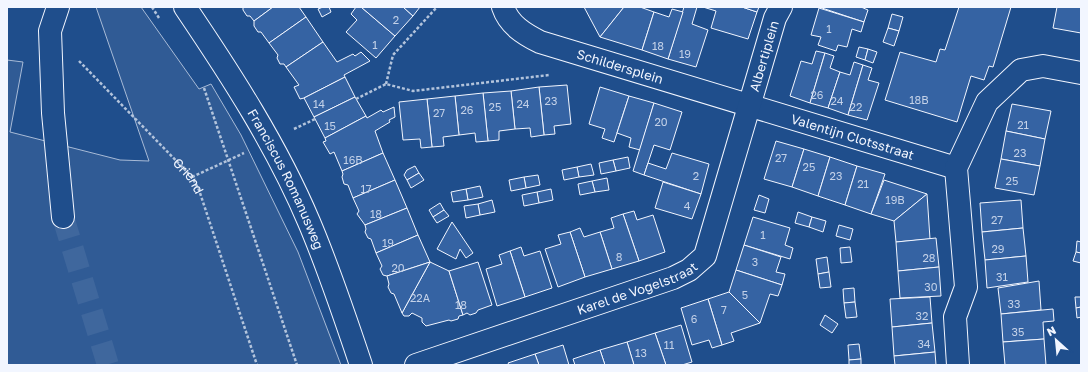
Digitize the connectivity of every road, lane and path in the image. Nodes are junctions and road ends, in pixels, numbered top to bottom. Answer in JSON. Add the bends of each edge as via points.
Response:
{"nodes":[{"id":1,"x":58,"y":7,"type":"edge"},
{"id":2,"x":152,"y":7,"type":"edge"},
{"id":3,"x":185,"y":7,"type":"edge"},
{"id":4,"x":437,"y":7,"type":"edge"},
{"id":5,"x":503,"y":7,"type":"edge"},
{"id":6,"x":781,"y":7,"type":"edge"},
{"id":7,"x":160,"y":20,"type":"dead end"},
{"id":8,"x":50,"y":31,"type":"junction"},
{"id":9,"x":561,"y":49,"type":"junction"},
{"id":10,"x":1081,"y":73,"type":"edge"},
{"id":11,"x":386,"y":84,"type":"junction"},
{"id":12,"x":203,"y":86,"type":"dead end"},
{"id":13,"x":356,"y":99,"type":"dead end"},
{"id":14,"x":750,"y":106,"type":"junction"},
{"id":15,"x":269,"y":141,"type":"junction"},
{"id":16,"x":228,"y":160,"type":"junction"},
{"id":17,"x":956,"y":168,"type":"junction"},
{"id":18,"x":192,"y":177,"type":"junction"},
{"id":19,"x":63,"y":217,"type":"tunnel mouth"},
{"id":20,"x":257,"y":365,"type":"edge"},
{"id":21,"x":297,"y":365,"type":"edge"},
{"id":22,"x":361,"y":365,"type":"edge"},
{"id":23,"x":416,"y":365,"type":"edge"},
{"id":24,"x":958,"y":365,"type":"edge"}],
"edges":[{"from":1,"to":8,"type":"street"},
{"from":2,"to":7,"type":"path"},
{"from":3,"to":15,"type":"street","name":"Franciscus Romanusweg","via":[[228,71]]},
{"from":4,"to":11,"type":"path","via":[[393,55]]},
{"from":5,"to":9,"type":"street","name":"Schildersplein","via":[[516,28]]},
{"from":6,"to":14,"type":"street","name":"Albertiplein","via":[[775,18]]},
{"from":8,"to":18,"type":"path","name":"Griend"},
{"from":8,"to":19,"type":"street","via":[[52,113]]},
{"from":9,"to":11,"type":"path","via":[[552,75],[413,91]]},
{"from":9,"to":14,"type":"street","name":"Schildersplein"},
{"from":10,"to":17,"type":"street","via":[[1043,66],[1021,70],[987,102]]},
{"from":11,"to":13,"type":"path"},
{"from":12,"to":16,"type":"path"},
{"from":14,"to":17,"type":"street","name":"Valentijn Clotsstraat"},
{"from":14,"to":23,"type":"street","name":"Karel de Vogelstraat","via":[[705,256],[689,270],[673,278]]},
{"from":15,"to":16,"type":"path"},
{"from":15,"to":22,"type":"street","name":"Franciscus Romanusweg","via":[[309,221]]},
{"from":16,"to":18,"type":"path"},
{"from":16,"to":21,"type":"path"},
{"from":17,"to":24,"type":"street","via":[[966,287],[955,317]]},
{"from":18,"to":20,"type":"path","name":"Griend","via":[[199,190]]}]}
